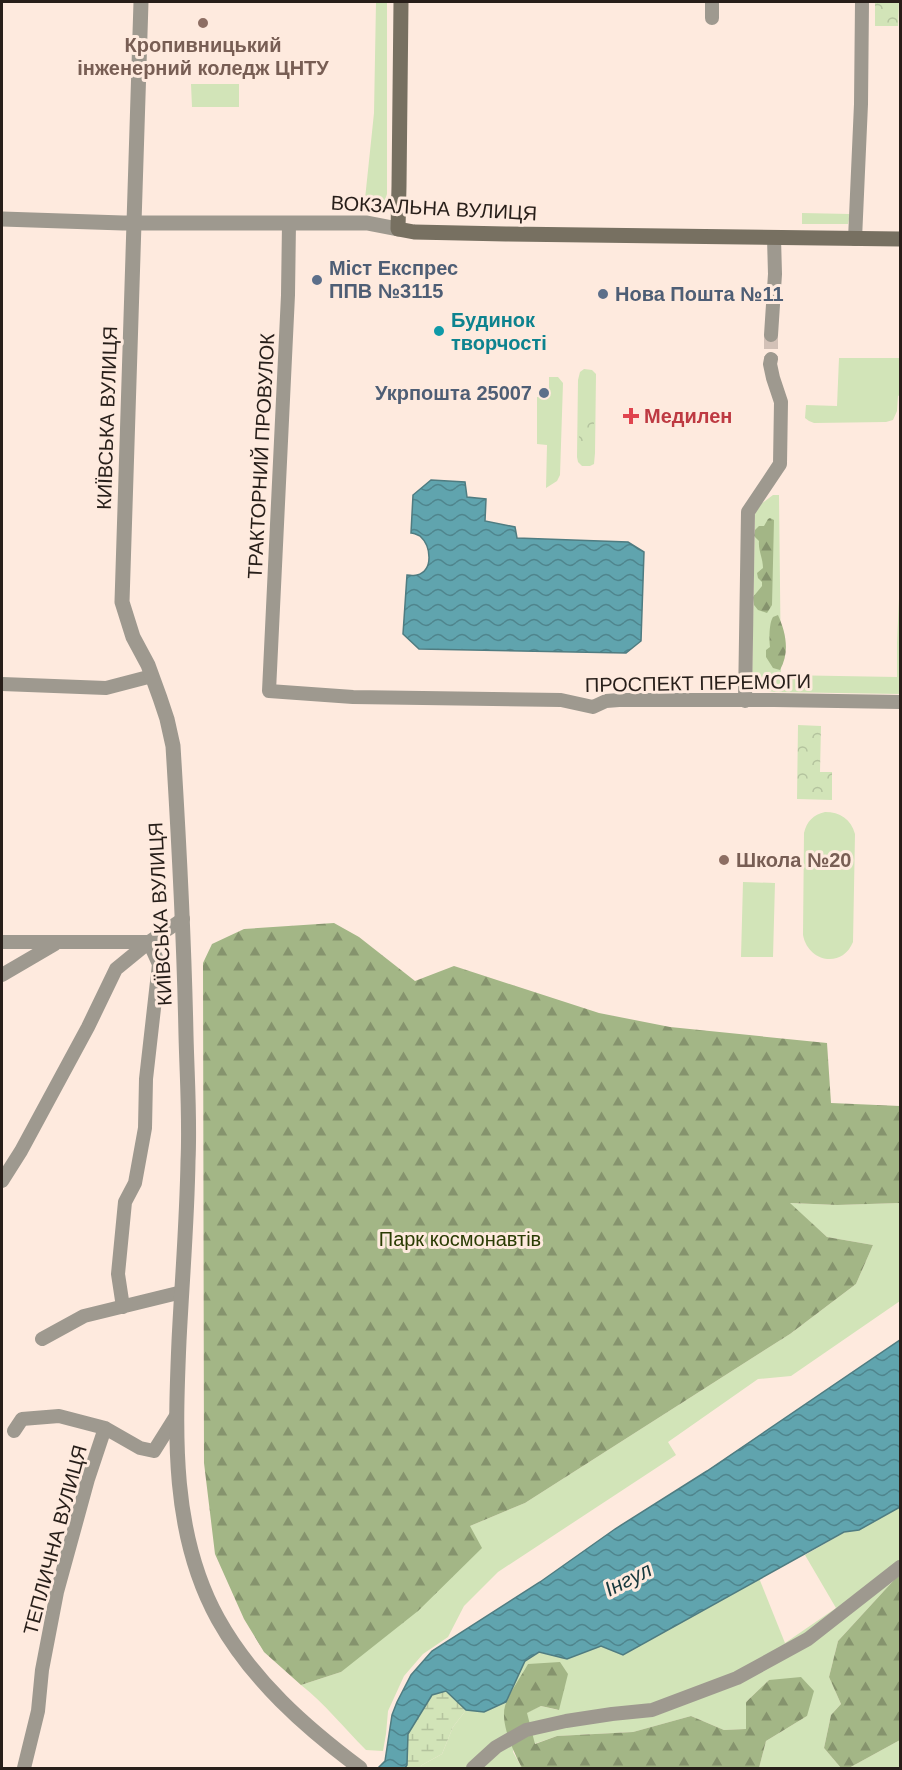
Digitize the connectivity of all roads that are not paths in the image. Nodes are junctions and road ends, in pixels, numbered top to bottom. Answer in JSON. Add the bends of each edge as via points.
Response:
{"nodes":[{"id":1,"x":141,"y":2,"type":"edge"},
{"id":2,"x":401,"y":2,"type":"edge"},
{"id":3,"x":712,"y":2,"type":"edge"},
{"id":4,"x":862,"y":2,"type":"edge"},
{"id":5,"x":712,"y":18,"type":"dead end"},
{"id":6,"x":2,"y":219,"type":"edge"},
{"id":7,"x":134,"y":223,"type":"junction"},
{"id":8,"x":288,"y":223,"type":"junction"},
{"id":9,"x":398,"y":229,"type":"junction"},
{"id":10,"x":774,"y":238,"type":"junction"},
{"id":11,"x":855,"y":238,"type":"junction"},
{"id":12,"x":900,"y":239,"type":"edge"},
{"id":13,"x":771,"y":335,"type":"tunnel mouth"},
{"id":14,"x":771,"y":359,"type":"tunnel mouth"},
{"id":15,"x":152,"y":676,"type":"junction"},
{"id":16,"x":2,"y":684,"type":"edge"},
{"id":17,"x":269,"y":691,"type":"joint"},
{"id":18,"x":745,"y":701,"type":"junction"},
{"id":19,"x":900,"y":702,"type":"edge"},
{"id":20,"x":183,"y":919,"type":"junction"},
{"id":21,"x":2,"y":942,"type":"edge"},
{"id":22,"x":149,"y":942,"type":"junction"},
{"id":23,"x":57,"y":943,"type":"junction"},
{"id":24,"x":2,"y":975,"type":"edge"},
{"id":25,"x":2,"y":1181,"type":"edge"},
{"id":26,"x":182,"y":1292,"type":"junction"},
{"id":27,"x":123,"y":1307,"type":"junction"},
{"id":28,"x":42,"y":1339,"type":"dead end"},
{"id":29,"x":176,"y":1416,"type":"junction"},
{"id":30,"x":105,"y":1428,"type":"junction"},
{"id":31,"x":14,"y":1431,"type":"dead end"},
{"id":32,"x":900,"y":1567,"type":"edge"},
{"id":33,"x":24,"y":1768,"type":"edge"},
{"id":34,"x":360,"y":1768,"type":"edge"},
{"id":35,"x":473,"y":1768,"type":"edge"}],
"edges":[{"from":1,"to":7,"type":"street","name":"КИЇВСЬКА ВУЛИЦЯ"},
{"from":2,"to":9,"type":"main road"},
{"from":3,"to":5,"type":"street"},
{"from":4,"to":11,"type":"street"},
{"from":6,"to":7,"type":"street","name":"ВОКЗАЛЬНА ВУЛИЦЯ"},
{"from":7,"to":8,"type":"street","name":"ВОКЗАЛЬНА ВУЛИЦЯ"},
{"from":7,"to":15,"type":"street","name":"КИЇВСЬКА ВУЛИЦЯ","via":[[122,602]]},
{"from":8,"to":9,"type":"street","name":"ВОКЗАЛЬНА ВУЛИЦЯ","via":[[367,224]]},
{"from":8,"to":17,"type":"street","name":"ТРАКТОРНИЙ ПРОВУЛОК"},
{"from":9,"to":10,"type":"main road","name":"ВОКЗАЛЬНА ВУЛИЦЯ"},
{"from":10,"to":11,"type":"main road","name":"ВОКЗАЛЬНА ВУЛИЦЯ"},
{"from":10,"to":13,"type":"street"},
{"from":11,"to":12,"type":"main road","name":"ВОКЗАЛЬНА ВУЛИЦЯ"},
{"from":14,"to":18,"type":"street","via":[[781,402],[780,464],[748,512]]},
{"from":15,"to":16,"type":"street","via":[[106,688]]},
{"from":15,"to":20,"type":"street","name":"КИЇВСЬКА ВУЛИЦЯ","via":[[173,746]]},
{"from":17,"to":18,"type":"street","name":"ПРОСПЕКТ ПЕРЕМОГИ","via":[[353,697],[561,700],[593,707],[619,700]]},
{"from":18,"to":19,"type":"street","name":"ПРОСПЕКТ ПЕРЕМОГИ"},
{"from":20,"to":22,"type":"street"},
{"from":20,"to":26,"type":"street","name":"КИЇВСЬКА ВУЛИЦЯ","via":[[189,1160]]},
{"from":21,"to":23,"type":"street"},
{"from":22,"to":23,"type":"street"},
{"from":22,"to":25,"type":"street","via":[[116,969]]},
{"from":22,"to":27,"type":"street","via":[[159,964],[146,1078],[145,1128],[135,1183],[125,1202],[118,1274]]},
{"from":23,"to":24,"type":"street"},
{"from":26,"to":27,"type":"street"},
{"from":26,"to":29,"type":"street","name":"КИЇВСЬКА ВУЛИЦЯ"},
{"from":27,"to":28,"type":"street","via":[[84,1316]]},
{"from":29,"to":30,"type":"street","via":[[154,1451],[140,1448]]},
{"from":29,"to":34,"type":"street","name":"КИЇВСЬКА ВУЛИЦЯ","via":[[178,1472],[187,1537],[218,1618],[269,1691]]},
{"from":30,"to":31,"type":"street","via":[[59,1416],[22,1419]]},
{"from":30,"to":33,"type":"street","name":"ТЕПЛИЧНА ВУЛИЦЯ","via":[[57,1593],[38,1711]]},
{"from":32,"to":35,"type":"street","via":[[808,1639],[737,1678],[652,1710],[526,1730],[496,1747]]}]}
